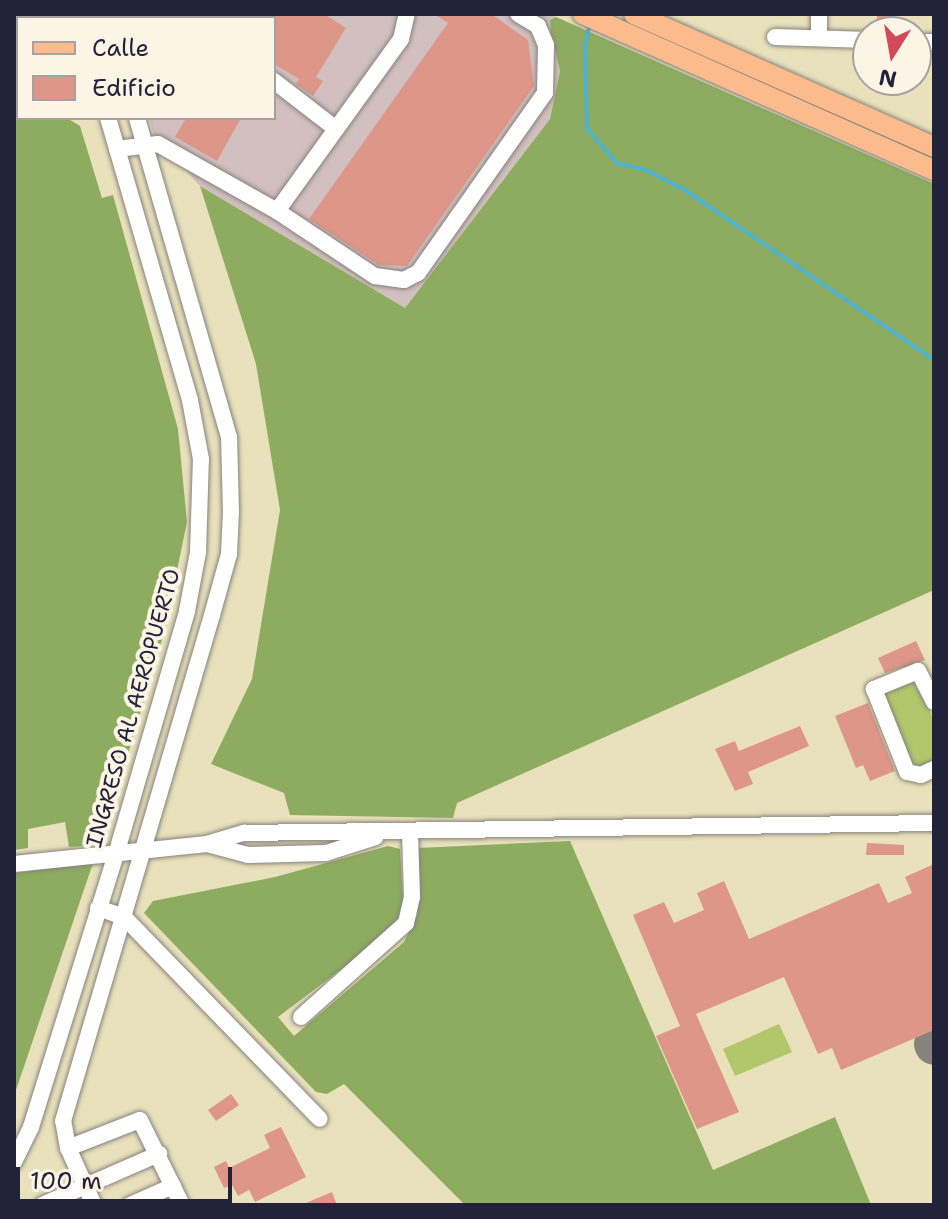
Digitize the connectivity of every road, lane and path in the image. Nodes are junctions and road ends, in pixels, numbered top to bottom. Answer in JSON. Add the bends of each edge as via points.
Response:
{"nodes":[{"id":1,"x":407,"y":14,"type":"edge"},
{"id":2,"x":518,"y":14,"type":"edge"},
{"id":3,"x":583,"y":14,"type":"edge"},
{"id":4,"x":819,"y":14,"type":"edge"},
{"id":5,"x":639,"y":24,"type":"edge"},
{"id":6,"x":775,"y":37,"type":"dead end"},
{"id":7,"x":819,"y":38,"type":"junction"},
{"id":8,"x":852,"y":39,"type":"edge"},
{"id":9,"x":276,"y":83,"type":"edge"},
{"id":10,"x":109,"y":120,"type":"edge"},
{"id":11,"x":138,"y":120,"type":"edge"},
{"id":12,"x":336,"y":129,"type":"junction"},
{"id":13,"x":145,"y":144,"type":"junction"},
{"id":14,"x":934,"y":147,"type":"edge"},
{"id":15,"x":117,"y":149,"type":"junction"},
{"id":16,"x":934,"y":170,"type":"edge"},
{"id":17,"x":277,"y":211,"type":"junction"},
{"id":18,"x":934,"y":702,"type":"edge"},
{"id":19,"x":934,"y":769,"type":"edge"},
{"id":20,"x":934,"y":823,"type":"edge"},
{"id":21,"x":410,"y":832,"type":"junction"},
{"id":22,"x":146,"y":847,"type":"junction"},
{"id":23,"x":117,"y":851,"type":"junction"},
{"id":24,"x":14,"y":864,"type":"edge"},
{"id":25,"x":98,"y":908,"type":"junction"},
{"id":26,"x":124,"y":917,"type":"junction"},
{"id":27,"x":301,"y":1017,"type":"dead end"},
{"id":28,"x":320,"y":1119,"type":"dead end"},
{"id":29,"x":67,"y":1143,"type":"junction"},
{"id":30,"x":159,"y":1154,"type":"junction"},
{"id":31,"x":14,"y":1162,"type":"edge"},
{"id":32,"x":85,"y":1186,"type":"junction"},
{"id":33,"x":173,"y":1186,"type":"junction"},
{"id":34,"x":42,"y":1205,"type":"edge"},
{"id":35,"x":94,"y":1205,"type":"edge"},
{"id":36,"x":130,"y":1205,"type":"edge"},
{"id":37,"x":182,"y":1205,"type":"edge"}],
"edges":[{"from":1,"to":12,"type":"street","via":[[401,39]]},
{"from":2,"to":17,"type":"street","via":[[538,26],[546,45],[545,93],[418,273],[404,280],[375,276]]},
{"from":3,"to":5,"type":"main road"},
{"from":4,"to":7,"type":"street"},
{"from":5,"to":14,"type":"main road"},
{"from":5,"to":16,"type":"main road"},
{"from":6,"to":7,"type":"street"},
{"from":7,"to":8,"type":"street"},
{"from":9,"to":12,"type":"street"},
{"from":10,"to":15,"type":"street","name":"INGRESO AL AEROPUERTO"},
{"from":11,"to":13,"type":"street"},
{"from":12,"to":17,"type":"street"},
{"from":13,"to":15,"type":"street"},
{"from":13,"to":17,"type":"street","via":[[158,144]]},
{"from":13,"to":22,"type":"street","via":[[217,387],[229,437],[231,483],[229,554]]},
{"from":15,"to":23,"type":"street","name":"INGRESO AL AEROPUERTO","via":[[167,313],[201,459],[198,552],[187,611]]},
{"from":18,"to":19,"type":"street","via":[[918,671],[874,689],[907,772],[921,775]]},
{"from":20,"to":21,"type":"street"},
{"from":21,"to":22,"type":"street","via":[[384,833],[326,853],[248,855],[207,844]]},
{"from":21,"to":27,"type":"street","via":[[412,896],[406,923]]},
{"from":22,"to":23,"type":"street"},
{"from":22,"to":26,"type":"street"},
{"from":23,"to":24,"type":"street"},
{"from":23,"to":25,"type":"street","name":"INGRESO AL AEROPUERTO"},
{"from":25,"to":26,"type":"street"},
{"from":25,"to":31,"type":"street","name":"INGRESO AL AEROPUERTO","via":[[31,1127]]},
{"from":26,"to":28,"type":"street"},
{"from":26,"to":29,"type":"street","via":[[63,1121]]},
{"from":29,"to":30,"type":"street","via":[[140,1120]]},
{"from":29,"to":32,"type":"street"},
{"from":30,"to":32,"type":"street"},
{"from":30,"to":33,"type":"street"},
{"from":32,"to":34,"type":"street"},
{"from":32,"to":35,"type":"street"},
{"from":33,"to":36,"type":"street"},
{"from":33,"to":37,"type":"street"}]}
